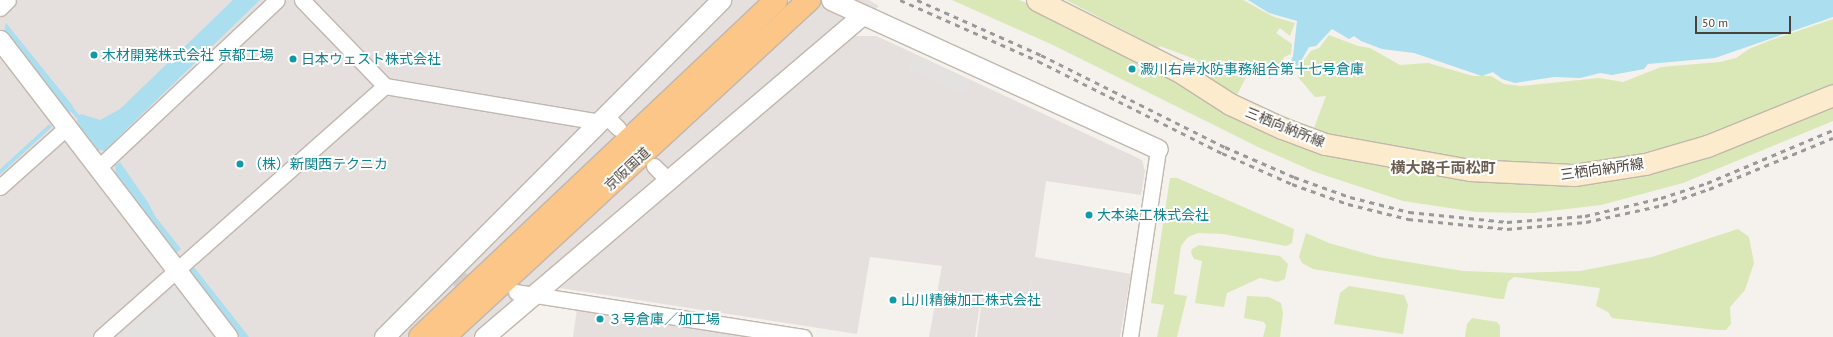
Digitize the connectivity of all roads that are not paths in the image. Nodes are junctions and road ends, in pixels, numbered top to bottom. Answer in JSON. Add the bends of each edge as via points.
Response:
{"nodes":[{"id":1,"x":8,"y":0,"type":"edge"},
{"id":2,"x":277,"y":0,"type":"edge"},
{"id":3,"x":302,"y":0,"type":"edge"},
{"id":4,"x":721,"y":0,"type":"edge"},
{"id":5,"x":776,"y":0,"type":"edge"},
{"id":6,"x":831,"y":0,"type":"edge"},
{"id":7,"x":1037,"y":0,"type":"edge"},
{"id":8,"x":807,"y":2,"type":"edge"},
{"id":9,"x":0,"y":8,"type":"edge"},
{"id":10,"x":863,"y":15,"type":"junction"},
{"id":11,"x":0,"y":40,"type":"edge"},
{"id":12,"x":385,"y":86,"type":"junction"},
{"id":13,"x":1833,"y":96,"type":"edge"},
{"id":14,"x":608,"y":122,"type":"junction"},
{"id":15,"x":66,"y":128,"type":"junction"},
{"id":16,"x":1158,"y":150,"type":"joint"},
{"id":17,"x":106,"y":161,"type":"junction"},
{"id":18,"x":654,"y":166,"type":"dead end"},
{"id":19,"x":668,"y":180,"type":"junction"},
{"id":20,"x":0,"y":187,"type":"edge"},
{"id":21,"x":177,"y":270,"type":"junction"},
{"id":22,"x":524,"y":293,"type":"junction"},
{"id":23,"x":101,"y":337,"type":"edge"},
{"id":24,"x":228,"y":337,"type":"edge"},
{"id":25,"x":384,"y":337,"type":"edge"},
{"id":26,"x":420,"y":337,"type":"edge"},
{"id":27,"x":444,"y":337,"type":"edge"},
{"id":28,"x":484,"y":337,"type":"edge"},
{"id":29,"x":803,"y":337,"type":"edge"},
{"id":30,"x":1130,"y":337,"type":"edge"}],
"edges":[{"from":1,"to":9,"type":"street"},
{"from":2,"to":17,"type":"street"},
{"from":3,"to":12,"type":"street"},
{"from":4,"to":14,"type":"street"},
{"from":5,"to":26,"type":"highway","name":"京阪国道"},
{"from":6,"to":10,"type":"street"},
{"from":7,"to":13,"type":"main road","name":"三栖向納所線","via":[[1177,70],[1230,104],[1282,128],[1325,144],[1470,170],[1574,175],[1645,164],[1707,146]]},
{"from":8,"to":27,"type":"highway","name":"京阪国道"},
{"from":10,"to":16,"type":"street"},
{"from":10,"to":19,"type":"street"},
{"from":11,"to":15,"type":"street"},
{"from":12,"to":14,"type":"street"},
{"from":12,"to":21,"type":"street"},
{"from":14,"to":25,"type":"street","via":[[450,277]]},
{"from":15,"to":17,"type":"street"},
{"from":15,"to":20,"type":"street"},
{"from":16,"to":30,"type":"street"},
{"from":17,"to":21,"type":"street"},
{"from":18,"to":19,"type":"street"},
{"from":19,"to":22,"type":"street"},
{"from":21,"to":23,"type":"street"},
{"from":21,"to":24,"type":"street"},
{"from":22,"to":28,"type":"street"},
{"from":22,"to":29,"type":"street"}]}
